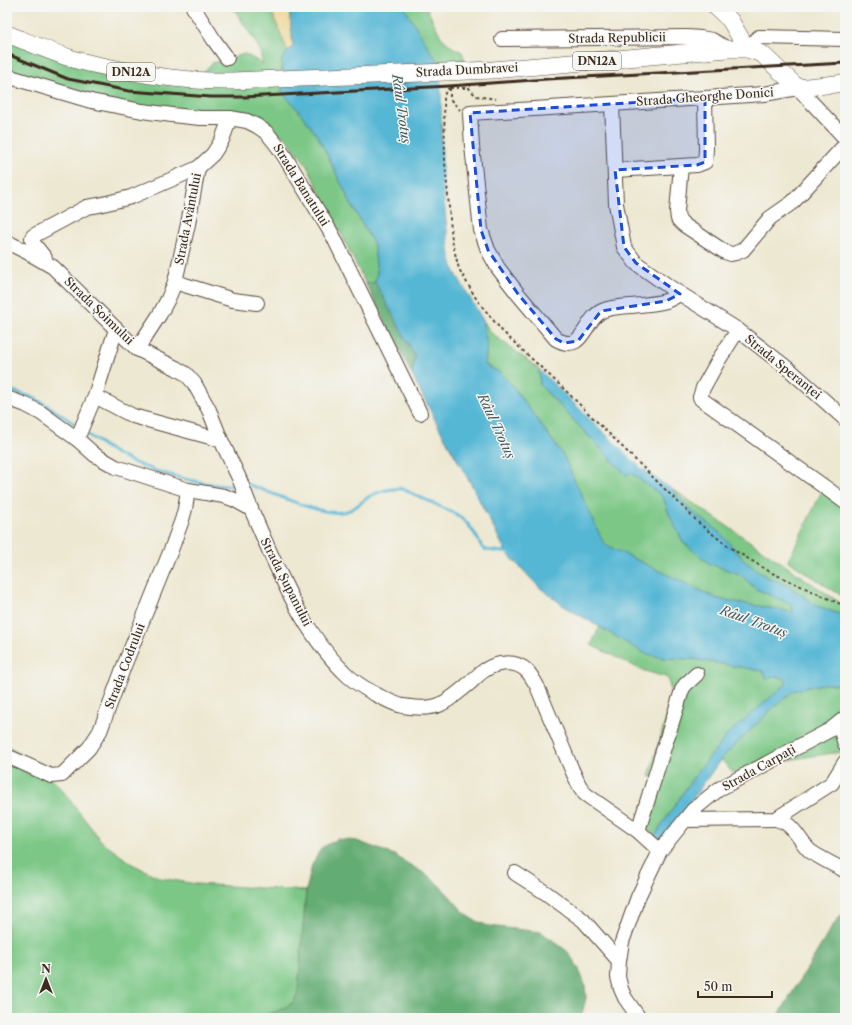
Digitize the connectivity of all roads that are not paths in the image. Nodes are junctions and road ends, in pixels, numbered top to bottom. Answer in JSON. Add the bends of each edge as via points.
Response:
{"nodes":[{"id":1,"x":193,"y":7,"type":"edge"},
{"id":2,"x":716,"y":7,"type":"edge"},
{"id":3,"x":7,"y":34,"type":"edge"},
{"id":4,"x":502,"y":39,"type":"dead end"},
{"id":5,"x":845,"y":39,"type":"edge"},
{"id":6,"x":728,"y":49,"type":"junction"},
{"id":7,"x":747,"y":49,"type":"junction"},
{"id":8,"x":227,"y":58,"type":"dead end"},
{"id":9,"x":7,"y":76,"type":"edge"},
{"id":10,"x":845,"y":83,"type":"edge"},
{"id":11,"x":798,"y":88,"type":"junction"},
{"id":12,"x":704,"y":98,"type":"junction"},
{"id":13,"x":612,"y":104,"type":"junction"},
{"id":14,"x":230,"y":118,"type":"junction"},
{"id":15,"x":845,"y":138,"type":"edge"},
{"id":16,"x":845,"y":145,"type":"edge"},
{"id":17,"x":681,"y":166,"type":"junction"},
{"id":18,"x":198,"y":168,"type":"junction"},
{"id":19,"x":615,"y":170,"type":"junction"},
{"id":20,"x":7,"y":242,"type":"edge"},
{"id":21,"x":53,"y":267,"type":"junction"},
{"id":22,"x":175,"y":282,"type":"junction"},
{"id":23,"x":680,"y":294,"type":"junction"},
{"id":24,"x":257,"y":302,"type":"dead end"},
{"id":25,"x":116,"y":329,"type":"junction"},
{"id":26,"x":738,"y":330,"type":"junction"},
{"id":27,"x":137,"y":349,"type":"junction"},
{"id":28,"x":95,"y":396,"type":"junction"},
{"id":29,"x":7,"y":398,"type":"edge"},
{"id":30,"x":420,"y":413,"type":"dead end"},
{"id":31,"x":845,"y":419,"type":"edge"},
{"id":32,"x":77,"y":439,"type":"junction"},
{"id":33,"x":221,"y":440,"type":"junction"},
{"id":34,"x":188,"y":490,"type":"junction"},
{"id":35,"x":845,"y":502,"type":"edge"},
{"id":36,"x":251,"y":509,"type":"junction"},
{"id":37,"x":697,"y":674,"type":"dead end"},
{"id":38,"x":842,"y":721,"type":"edge"},
{"id":39,"x":845,"y":744,"type":"edge"},
{"id":40,"x":7,"y":756,"type":"edge"},
{"id":41,"x":845,"y":762,"type":"edge"},
{"id":42,"x":776,"y":819,"type":"junction"},
{"id":43,"x":685,"y":820,"type":"junction"},
{"id":44,"x":638,"y":831,"type":"junction"},
{"id":45,"x":660,"y":851,"type":"junction"},
{"id":46,"x":844,"y":870,"type":"dead end"},
{"id":47,"x":516,"y":873,"type":"dead end"},
{"id":48,"x":618,"y":961,"type":"junction"},
{"id":49,"x":640,"y":1018,"type":"edge"}],
"edges":[{"from":1,"to":8,"type":"street"},
{"from":2,"to":7,"type":"main road","via":[[730,20]]},
{"from":3,"to":6,"type":"main road","name":"Strada Dumbravei","number":"DN12A","via":[[71,58],[140,74],[206,82],[448,80],[501,69]]},
{"from":4,"to":6,"type":"street","name":"Strada Republicii","via":[[687,37],[712,40]]},
{"from":5,"to":7,"type":"street","via":[[759,37]]},
{"from":6,"to":7,"type":"main road","name":"Strada Dumbravei","number":"DN12A"},
{"from":7,"to":11,"type":"main road","name":"Strada Dumbravei","number":"DN12A","via":[[762,54]]},
{"from":9,"to":14,"type":"street","name":"Strada Banatului","via":[[91,101],[142,112],[200,118]]},
{"from":10,"to":11,"type":"main road"},
{"from":11,"to":12,"type":"street","name":"Strada Gheorghe Donici","via":[[764,94]]},
{"from":11,"to":15,"type":"street","number":"DN12A"},
{"from":12,"to":13,"type":"street","name":"Strada Gheorghe Donici"},
{"from":12,"to":17,"type":"street","via":[[705,162]]},
{"from":13,"to":19,"type":"street"},
{"from":13,"to":23,"type":"street","name":"Strada Gheorghe Donici","via":[[470,113],[481,230],[488,250],[518,294],[556,339],[564,344],[578,341],[602,311],[666,301]]},
{"from":14,"to":18,"type":"street","name":"Strada Avântului","via":[[222,140],[213,154]]},
{"from":14,"to":30,"type":"street","name":"Strada Banatului","via":[[257,126],[271,138],[286,157],[333,236]]},
{"from":16,"to":17,"type":"street","via":[[793,202],[770,218],[743,250],[731,254],[678,219]]},
{"from":17,"to":19,"type":"street"},
{"from":18,"to":21,"type":"street","via":[[131,197],[87,207],[33,236],[33,243]]},
{"from":18,"to":22,"type":"street","name":"Strada Avântului"},
{"from":19,"to":23,"type":"street","via":[[616,204],[624,247],[636,263]]},
{"from":20,"to":21,"type":"street","name":"Strada Șoimului"},
{"from":21,"to":25,"type":"street","name":"Strada Șoimului"},
{"from":22,"to":24,"type":"street","name":"Strada Avântului","via":[[233,300]]},
{"from":22,"to":27,"type":"street","name":"Strada Avântului","via":[[168,299]]},
{"from":23,"to":26,"type":"street"},
{"from":25,"to":27,"type":"street","name":"Strada Șoimului"},
{"from":25,"to":28,"type":"street"},
{"from":26,"to":31,"type":"street","name":"Strada Speranței","via":[[791,371]]},
{"from":26,"to":35,"type":"street","via":[[703,388],[701,399]]},
{"from":27,"to":33,"type":"street","name":"Strada Șoimului","via":[[186,374],[209,410]]},
{"from":28,"to":32,"type":"street"},
{"from":28,"to":33,"type":"street","via":[[133,416]]},
{"from":29,"to":32,"type":"street","via":[[41,413]]},
{"from":32,"to":34,"type":"street","via":[[94,455],[116,468]]},
{"from":33,"to":36,"type":"street","name":"Strada Șoimului"},
{"from":34,"to":36,"type":"street","via":[[224,496]]},
{"from":34,"to":40,"type":"street","name":"Strada Codrului","via":[[180,526],[96,739],[62,774],[51,776]]},
{"from":36,"to":44,"type":"street","name":"Strada Șupanului","via":[[298,611],[344,672],[363,687],[392,703],[417,708],[438,705],[446,701],[488,668],[502,664],[521,666],[535,682],[572,770],[585,794]]},
{"from":37,"to":44,"type":"street","via":[[682,690]]},
{"from":38,"to":39,"type":"street","name":"Strada Carpați"},
{"from":38,"to":43,"type":"street","name":"Strada Carpați","via":[[719,790],[693,810]]},
{"from":41,"to":42,"type":"street","via":[[832,783]]},
{"from":42,"to":43,"type":"street"},
{"from":42,"to":46,"type":"street","via":[[793,829],[810,851]]},
{"from":43,"to":45,"type":"street","name":"Strada Carpați"},
{"from":44,"to":45,"type":"street","name":"Strada Șupanului"},
{"from":45,"to":48,"type":"street","via":[[638,897]]},
{"from":47,"to":48,"type":"street","via":[[583,920]]},
{"from":48,"to":49,"type":"street","via":[[621,989]]}]}
